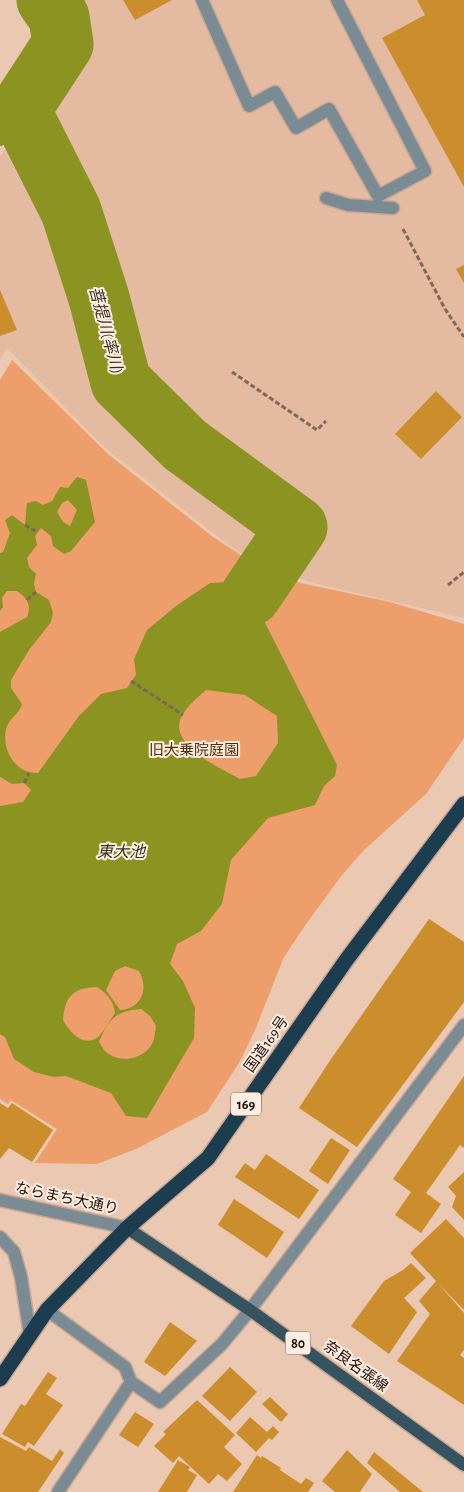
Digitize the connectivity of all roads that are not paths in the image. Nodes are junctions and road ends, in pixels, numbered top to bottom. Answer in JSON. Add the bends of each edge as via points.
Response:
{"nodes":[{"id":1,"x":202,"y":0,"type":"edge"},
{"id":2,"x":337,"y":0,"type":"edge"},
{"id":3,"x":326,"y":198,"type":"dead end"},
{"id":4,"x":393,"y":208,"type":"road end"},
{"id":5,"x":464,"y":804,"type":"edge"},
{"id":6,"x":464,"y":1025,"type":"edge"},
{"id":7,"x":0,"y":1200,"type":"edge"},
{"id":8,"x":127,"y":1228,"type":"junction"},
{"id":9,"x":0,"y":1237,"type":"edge"},
{"id":10,"x":47,"y":1310,"type":"junction"},
{"id":11,"x":250,"y":1310,"type":"junction"},
{"id":12,"x":30,"y":1335,"type":"junction"},
{"id":13,"x":0,"y":1379,"type":"edge"},
{"id":14,"x":131,"y":1382,"type":"junction"},
{"id":15,"x":464,"y":1465,"type":"edge"},
{"id":16,"x":58,"y":1492,"type":"edge"}],
"edges":[{"from":1,"to":2,"type":"street","via":[[249,106],[275,92],[296,128],[329,109],[378,196],[425,170]]},
{"from":3,"to":4,"type":"street","via":[[348,206]]},
{"from":5,"to":8,"type":"highway","name":"国道169号","number":"169","via":[[347,958],[208,1158]]},
{"from":6,"to":11,"type":"street"},
{"from":7,"to":8,"type":"street","name":"ならまち大通り"},
{"from":8,"to":10,"type":"highway","name":"国道169号","number":"169"},
{"from":8,"to":11,"type":"main road","name":"奈良名張線","number":"80"},
{"from":9,"to":12,"type":"street","via":[[14,1252]]},
{"from":10,"to":12,"type":"highway","name":"国道169号","number":"169"},
{"from":10,"to":14,"type":"street","via":[[124,1367]]},
{"from":11,"to":14,"type":"street","via":[[222,1344],[160,1402]]},
{"from":11,"to":15,"type":"main road","name":"奈良名張線","number":"80"},
{"from":12,"to":13,"type":"highway","name":"国道169号","number":"169"},
{"from":14,"to":16,"type":"street"}]}
